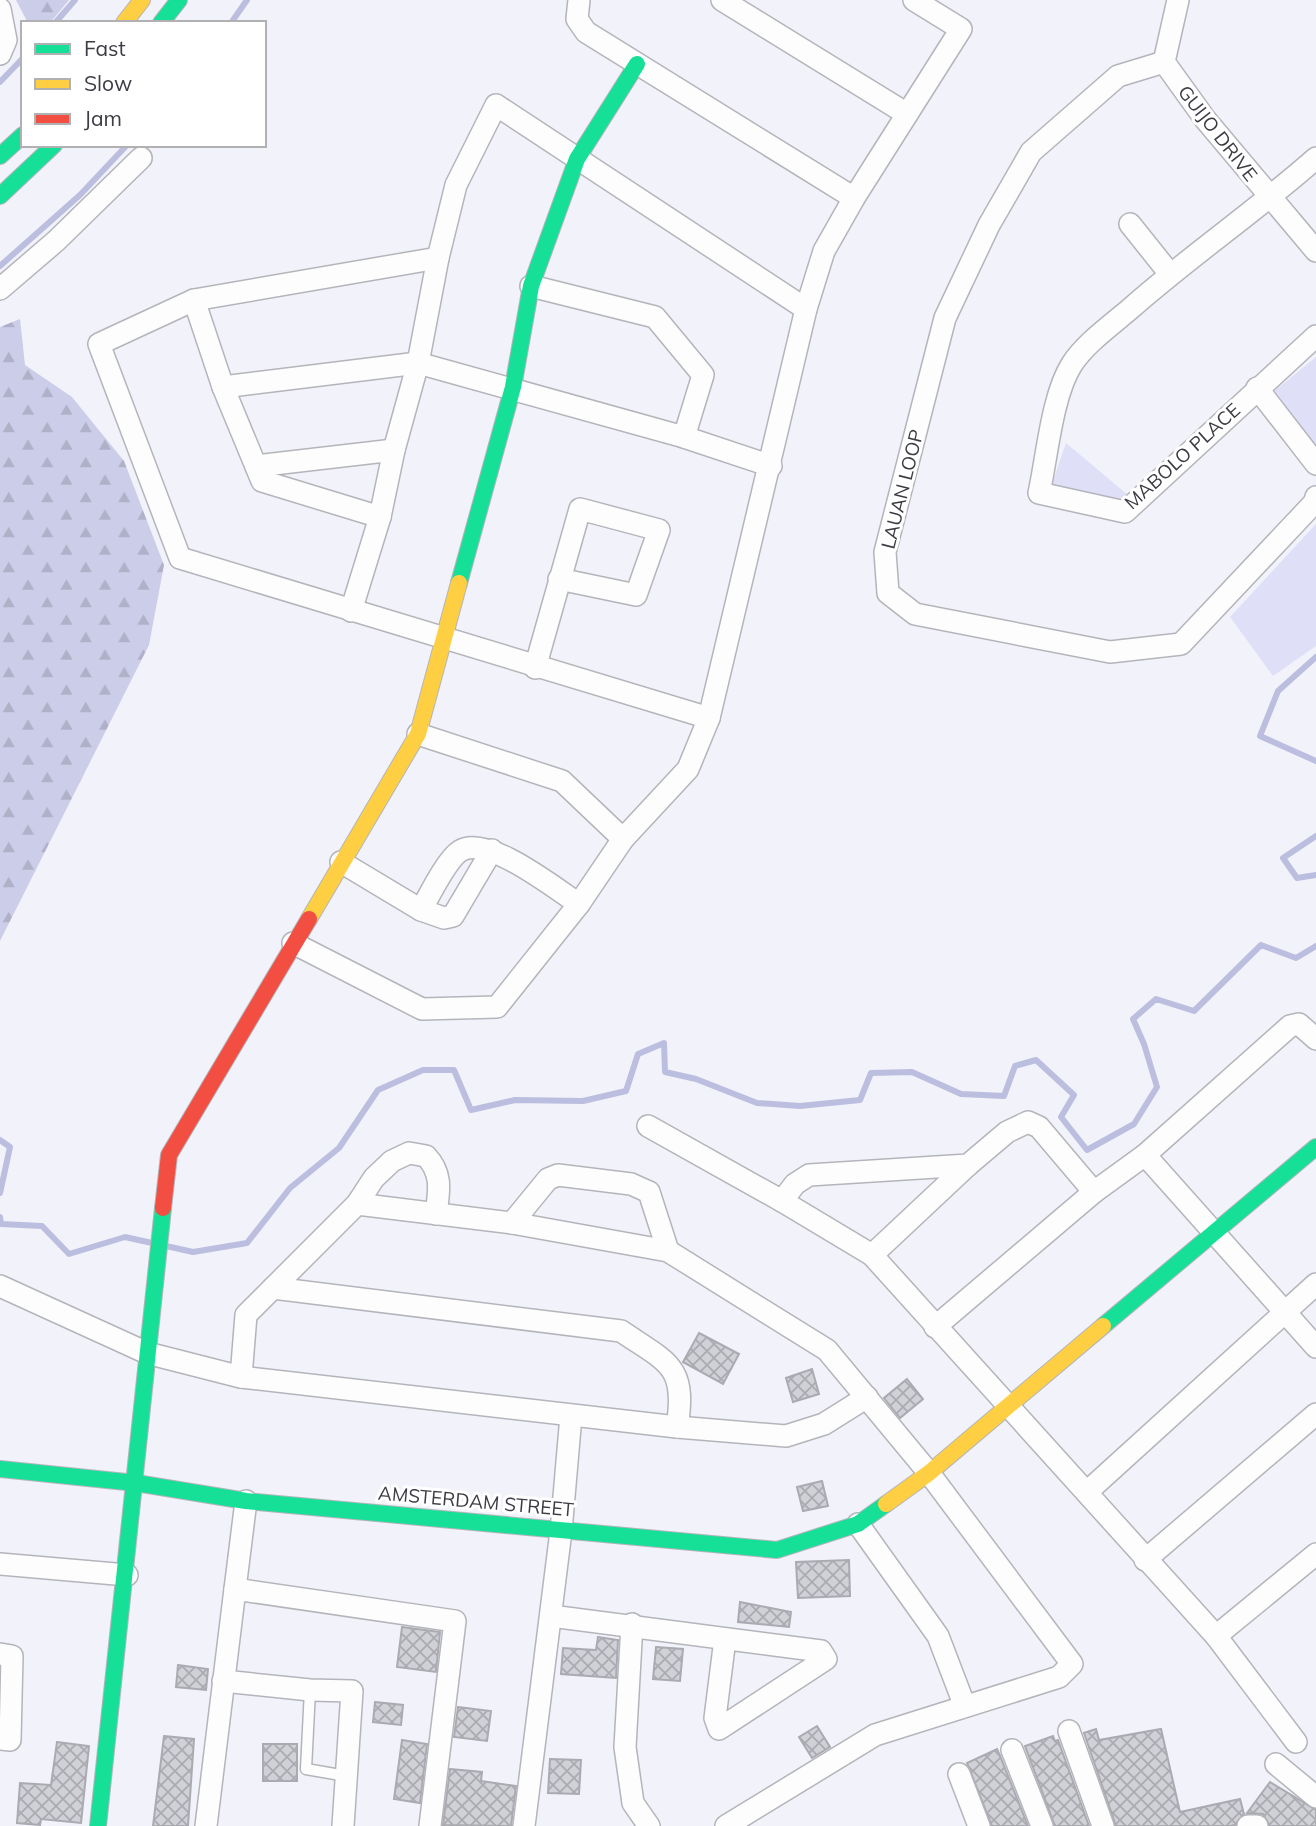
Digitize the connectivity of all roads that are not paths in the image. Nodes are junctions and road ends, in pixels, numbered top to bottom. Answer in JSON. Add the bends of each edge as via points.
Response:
{"nodes":[{"id":1,"x":142,"y":0,"type":"edge"},
{"id":2,"x":179,"y":0,"type":"edge"},
{"id":3,"x":579,"y":0,"type":"edge"},
{"id":4,"x":722,"y":0,"type":"edge"},
{"id":5,"x":914,"y":0,"type":"edge"},
{"id":6,"x":1178,"y":0,"type":"edge"},
{"id":7,"x":0,"y":9,"type":"edge"},
{"id":8,"x":126,"y":21,"type":"edge"},
{"id":9,"x":163,"y":21,"type":"edge"},
{"id":10,"x":0,"y":54,"type":"edge"},
{"id":11,"x":1164,"y":62,"type":"junction"},
{"id":12,"x":637,"y":64,"type":"junction"},
{"id":13,"x":907,"y":114,"type":"junction"},
{"id":14,"x":21,"y":137,"type":"edge"},
{"id":15,"x":52,"y":147,"type":"edge"},
{"id":16,"x":0,"y":156,"type":"edge"},
{"id":17,"x":141,"y":158,"type":"dead end"},
{"id":18,"x":1316,"y":158,"type":"edge"},
{"id":19,"x":577,"y":159,"type":"junction"},
{"id":20,"x":0,"y":195,"type":"edge"},
{"id":21,"x":854,"y":198,"type":"junction"},
{"id":22,"x":1270,"y":198,"type":"junction"},
{"id":23,"x":1130,"y":224,"type":"dead end"},
{"id":24,"x":1316,"y":251,"type":"edge"},
{"id":25,"x":438,"y":258,"type":"junction"},
{"id":26,"x":1170,"y":274,"type":"junction"},
{"id":27,"x":531,"y":286,"type":"junction"},
{"id":28,"x":0,"y":289,"type":"edge"},
{"id":29,"x":194,"y":300,"type":"junction"},
{"id":30,"x":806,"y":309,"type":"junction"},
{"id":31,"x":1316,"y":336,"type":"edge"},
{"id":32,"x":418,"y":363,"type":"junction"},
{"id":33,"x":223,"y":387,"type":"junction"},
{"id":34,"x":513,"y":387,"type":"junction"},
{"id":35,"x":1257,"y":388,"type":"junction"},
{"id":36,"x":684,"y":436,"type":"junction"},
{"id":37,"x":394,"y":450,"type":"junction"},
{"id":38,"x":1316,"y":464,"type":"edge"},
{"id":39,"x":256,"y":466,"type":"junction"},
{"id":40,"x":771,"y":466,"type":"junction"},
{"id":41,"x":1316,"y":497,"type":"edge"},
{"id":42,"x":380,"y":517,"type":"junction"},
{"id":43,"x":559,"y":579,"type":"junction"},
{"id":44,"x":351,"y":611,"type":"junction"},
{"id":45,"x":443,"y":638,"type":"junction"},
{"id":46,"x":535,"y":668,"type":"junction"},
{"id":47,"x":709,"y":718,"type":"junction"},
{"id":48,"x":418,"y":734,"type":"junction"},
{"id":49,"x":623,"y":839,"type":"junction"},
{"id":50,"x":492,"y":850,"type":"junction"},
{"id":51,"x":341,"y":862,"type":"junction"},
{"id":52,"x":579,"y":904,"type":"junction"},
{"id":53,"x":421,"y":910,"type":"junction"},
{"id":54,"x":293,"y":943,"type":"junction"},
{"id":55,"x":1316,"y":1039,"type":"edge"},
{"id":56,"x":648,"y":1126,"type":"dead end"},
{"id":57,"x":1316,"y":1147,"type":"edge"},
{"id":58,"x":1145,"y":1156,"type":"junction"},
{"id":59,"x":968,"y":1165,"type":"junction"},
{"id":60,"x":1094,"y":1192,"type":"junction"},
{"id":61,"x":782,"y":1201,"type":"junction"},
{"id":62,"x":357,"y":1204,"type":"junction"},
{"id":63,"x":436,"y":1214,"type":"junction"},
{"id":64,"x":512,"y":1223,"type":"junction"},
{"id":65,"x":1215,"y":1233,"type":"junction"},
{"id":66,"x":668,"y":1251,"type":"junction"},
{"id":67,"x":872,"y":1255,"type":"junction"},
{"id":68,"x":1316,"y":1284,"type":"edge"},
{"id":69,"x":0,"y":1286,"type":"edge"},
{"id":70,"x":273,"y":1288,"type":"junction"},
{"id":71,"x":1284,"y":1312,"type":"junction"},
{"id":72,"x":935,"y":1326,"type":"junction"},
{"id":73,"x":1316,"y":1347,"type":"edge"},
{"id":74,"x":146,"y":1353,"type":"junction"},
{"id":75,"x":241,"y":1377,"type":"junction"},
{"id":76,"x":867,"y":1397,"type":"junction"},
{"id":77,"x":1008,"y":1408,"type":"junction"},
{"id":78,"x":1316,"y":1414,"type":"edge"},
{"id":79,"x":571,"y":1416,"type":"junction"},
{"id":80,"x":677,"y":1427,"type":"junction"},
{"id":81,"x":0,"y":1469,"type":"edge"},
{"id":82,"x":929,"y":1473,"type":"junction"},
{"id":83,"x":136,"y":1483,"type":"junction"},
{"id":84,"x":1087,"y":1492,"type":"junction"},
{"id":85,"x":246,"y":1501,"type":"junction"},
{"id":86,"x":858,"y":1524,"type":"junction"},
{"id":87,"x":561,"y":1531,"type":"junction"},
{"id":88,"x":1316,"y":1554,"type":"edge"},
{"id":89,"x":1145,"y":1560,"type":"junction"},
{"id":90,"x":0,"y":1564,"type":"edge"},
{"id":91,"x":127,"y":1575,"type":"junction"},
{"id":92,"x":234,"y":1589,"type":"junction"},
{"id":93,"x":551,"y":1616,"type":"junction"},
{"id":94,"x":632,"y":1624,"type":"junction"},
{"id":95,"x":1216,"y":1636,"type":"junction"},
{"id":96,"x":725,"y":1639,"type":"junction"},
{"id":97,"x":0,"y":1654,"type":"edge"},
{"id":98,"x":223,"y":1681,"type":"junction"},
{"id":99,"x":310,"y":1690,"type":"junction"},
{"id":100,"x":964,"y":1704,"type":"junction"},
{"id":101,"x":1069,"y":1731,"type":"dead end"},
{"id":102,"x":0,"y":1739,"type":"edge"},
{"id":103,"x":1296,"y":1742,"type":"dead end"},
{"id":104,"x":1012,"y":1750,"type":"dead end"},
{"id":105,"x":1276,"y":1764,"type":"dead end"},
{"id":106,"x":959,"y":1774,"type":"dead end"},
{"id":107,"x":346,"y":1776,"type":"junction"},
{"id":108,"x":1316,"y":1797,"type":"edge"},
{"id":109,"x":99,"y":1826,"type":"edge"},
{"id":110,"x":206,"y":1826,"type":"edge"},
{"id":111,"x":343,"y":1826,"type":"edge"},
{"id":112,"x":430,"y":1826,"type":"edge"},
{"id":113,"x":524,"y":1826,"type":"edge"},
{"id":114,"x":649,"y":1826,"type":"edge"},
{"id":115,"x":726,"y":1826,"type":"edge"},
{"id":116,"x":979,"y":1826,"type":"edge"},
{"id":117,"x":1042,"y":1826,"type":"edge"},
{"id":118,"x":1103,"y":1826,"type":"edge"},
{"id":119,"x":1248,"y":1826,"type":"edge"},
{"id":120,"x":1257,"y":1826,"type":"edge"}],
"edges":[{"from":1,"to":8,"type":"main road"},
{"from":2,"to":9,"type":"main road"},
{"from":3,"to":12,"type":"street","via":[[577,19],[586,32]]},
{"from":4,"to":13,"type":"street"},
{"from":5,"to":13,"type":"street","via":[[961,29]]},
{"from":6,"to":11,"type":"street"},
{"from":7,"to":10,"type":"street","via":[[6,32]]},
{"from":11,"to":22,"type":"street","name":"GUIJO DRIVE"},
{"from":11,"to":41,"type":"street","name":"LAUAN LOOP","via":[[1118,76],[1031,152],[989,225],[945,318],[884,552],[888,593],[915,614],[1110,652],[1181,644]]},
{"from":12,"to":19,"type":"main road"},
{"from":12,"to":21,"type":"street"},
{"from":13,"to":21,"type":"street"},
{"from":14,"to":16,"type":"main road"},
{"from":15,"to":20,"type":"main road"},
{"from":17,"to":28,"type":"street"},
{"from":18,"to":22,"type":"street","name":"MABOLO PLACE"},
{"from":19,"to":25,"type":"street","via":[[496,105],[456,186]]},
{"from":19,"to":27,"type":"main road"},
{"from":19,"to":30,"type":"street"},
{"from":21,"to":30,"type":"street","via":[[824,251]]},
{"from":22,"to":24,"type":"street","name":"GUIJO DRIVE"},
{"from":22,"to":26,"type":"street","name":"MABOLO PLACE"},
{"from":23,"to":26,"type":"street"},
{"from":25,"to":29,"type":"street"},
{"from":25,"to":32,"type":"street"},
{"from":26,"to":35,"type":"street","name":"MABOLO PLACE","via":[[1071,365],[1059,397],[1039,493],[1125,512]]},
{"from":27,"to":34,"type":"main road"},
{"from":27,"to":36,"type":"street","via":[[654,317],[703,375]]},
{"from":29,"to":33,"type":"street"},
{"from":29,"to":44,"type":"street","via":[[99,344],[180,558]]},
{"from":30,"to":40,"type":"street"},
{"from":31,"to":35,"type":"street","name":"MABOLO PLACE"},
{"from":32,"to":33,"type":"street"},
{"from":32,"to":34,"type":"street"},
{"from":32,"to":37,"type":"street"},
{"from":33,"to":39,"type":"street"},
{"from":34,"to":36,"type":"street"},
{"from":34,"to":45,"type":"main road"},
{"from":35,"to":38,"type":"street"},
{"from":36,"to":40,"type":"street"},
{"from":37,"to":39,"type":"street"},
{"from":37,"to":42,"type":"street"},
{"from":39,"to":42,"type":"street","via":[[262,481]]},
{"from":40,"to":47,"type":"street"},
{"from":42,"to":44,"type":"street"},
{"from":43,"to":43,"type":"street","via":[[580,509],[659,530],[635,596]]},
{"from":43,"to":46,"type":"street"},
{"from":44,"to":45,"type":"street"},
{"from":45,"to":46,"type":"street"},
{"from":45,"to":48,"type":"main road"},
{"from":46,"to":47,"type":"street"},
{"from":47,"to":49,"type":"street","via":[[688,769]]},
{"from":48,"to":49,"type":"street","via":[[562,781]]},
{"from":48,"to":51,"type":"main road"},
{"from":49,"to":52,"type":"street"},
{"from":50,"to":52,"type":"street"},
{"from":50,"to":53,"type":"street","via":[[472,846],[457,853]]},
{"from":50,"to":53,"type":"street","via":[[453,916],[444,918]]},
{"from":51,"to":53,"type":"street"},
{"from":51,"to":54,"type":"main road"},
{"from":52,"to":54,"type":"street","via":[[497,1007],[422,1009]]},
{"from":54,"to":74,"type":"main road","via":[[169,1155]]},
{"from":55,"to":58,"type":"street","via":[[1299,1024],[1290,1026]]},
{"from":56,"to":61,"type":"street"},
{"from":57,"to":65,"type":"main road","name":"AMSTERDAM STREET"},
{"from":58,"to":60,"type":"street"},
{"from":58,"to":65,"type":"street"},
{"from":59,"to":60,"type":"street","via":[[1007,1132],[1028,1122],[1039,1127]]},
{"from":59,"to":61,"type":"street","via":[[809,1175]]},
{"from":59,"to":67,"type":"street"},
{"from":60,"to":72,"type":"street"},
{"from":61,"to":67,"type":"street"},
{"from":62,"to":63,"type":"street"},
{"from":62,"to":63,"type":"street","via":[[374,1178],[409,1153],[426,1156],[436,1166],[440,1179]]},
{"from":62,"to":70,"type":"street"},
{"from":63,"to":64,"type":"street"},
{"from":64,"to":66,"type":"street"},
{"from":64,"to":66,"type":"street","via":[[548,1180],[558,1175],[631,1184],[649,1192]]},
{"from":65,"to":71,"type":"street"},
{"from":65,"to":77,"type":"main road","name":"AMSTERDAM STREET"},
{"from":66,"to":76,"type":"street","via":[[828,1350]]},
{"from":67,"to":72,"type":"street"},
{"from":68,"to":71,"type":"street"},
{"from":69,"to":74,"type":"street"},
{"from":70,"to":75,"type":"street","via":[[246,1315]]},
{"from":70,"to":80,"type":"street","via":[[621,1331],[664,1361],[679,1381]]},
{"from":71,"to":73,"type":"street"},
{"from":71,"to":84,"type":"street"},
{"from":72,"to":77,"type":"street"},
{"from":74,"to":75,"type":"street"},
{"from":74,"to":83,"type":"main road"},
{"from":75,"to":79,"type":"street"},
{"from":76,"to":80,"type":"street","via":[[824,1424],[786,1436]]},
{"from":76,"to":82,"type":"street"},
{"from":77,"to":82,"type":"main road","name":"AMSTERDAM STREET"},
{"from":77,"to":84,"type":"street"},
{"from":78,"to":89,"type":"street"},
{"from":79,"to":80,"type":"street"},
{"from":79,"to":87,"type":"street"},
{"from":81,"to":83,"type":"main road","name":"AMSTERDAM STREET"},
{"from":82,"to":86,"type":"main road","name":"AMSTERDAM STREET"},
{"from":82,"to":100,"type":"street","via":[[1072,1664],[1059,1677]]},
{"from":83,"to":85,"type":"main road","name":"AMSTERDAM STREET"},
{"from":83,"to":91,"type":"main road"},
{"from":84,"to":89,"type":"street"},
{"from":85,"to":87,"type":"main road","name":"AMSTERDAM STREET"},
{"from":85,"to":92,"type":"street"},
{"from":86,"to":87,"type":"main road","name":"AMSTERDAM STREET","via":[[777,1550]]},
{"from":86,"to":100,"type":"street","via":[[938,1636]]},
{"from":87,"to":93,"type":"street"},
{"from":88,"to":95,"type":"street"},
{"from":89,"to":95,"type":"street"},
{"from":90,"to":91,"type":"street"},
{"from":91,"to":109,"type":"main road"},
{"from":92,"to":98,"type":"street"},
{"from":92,"to":112,"type":"street","via":[[455,1621]]},
{"from":93,"to":94,"type":"street"},
{"from":93,"to":113,"type":"street"},
{"from":94,"to":96,"type":"street"},
{"from":94,"to":114,"type":"street","via":[[625,1747],[633,1803]]},
{"from":95,"to":103,"type":"street"},
{"from":96,"to":96,"type":"street","via":[[821,1651],[826,1660],[719,1729],[715,1718]]},
{"from":97,"to":102,"type":"street","via":[[12,1656],[10,1740]]},
{"from":98,"to":99,"type":"street"},
{"from":98,"to":110,"type":"street"},
{"from":99,"to":107,"type":"lane","via":[[306,1769]]},
{"from":99,"to":107,"type":"street","via":[[352,1691]]},
{"from":100,"to":115,"type":"street","via":[[876,1735]]},
{"from":101,"to":118,"type":"street"},
{"from":104,"to":117,"type":"street"},
{"from":105,"to":108,"type":"street"},
{"from":106,"to":116,"type":"street"},
{"from":107,"to":111,"type":"street"},
{"from":119,"to":120,"type":"street"}]}
